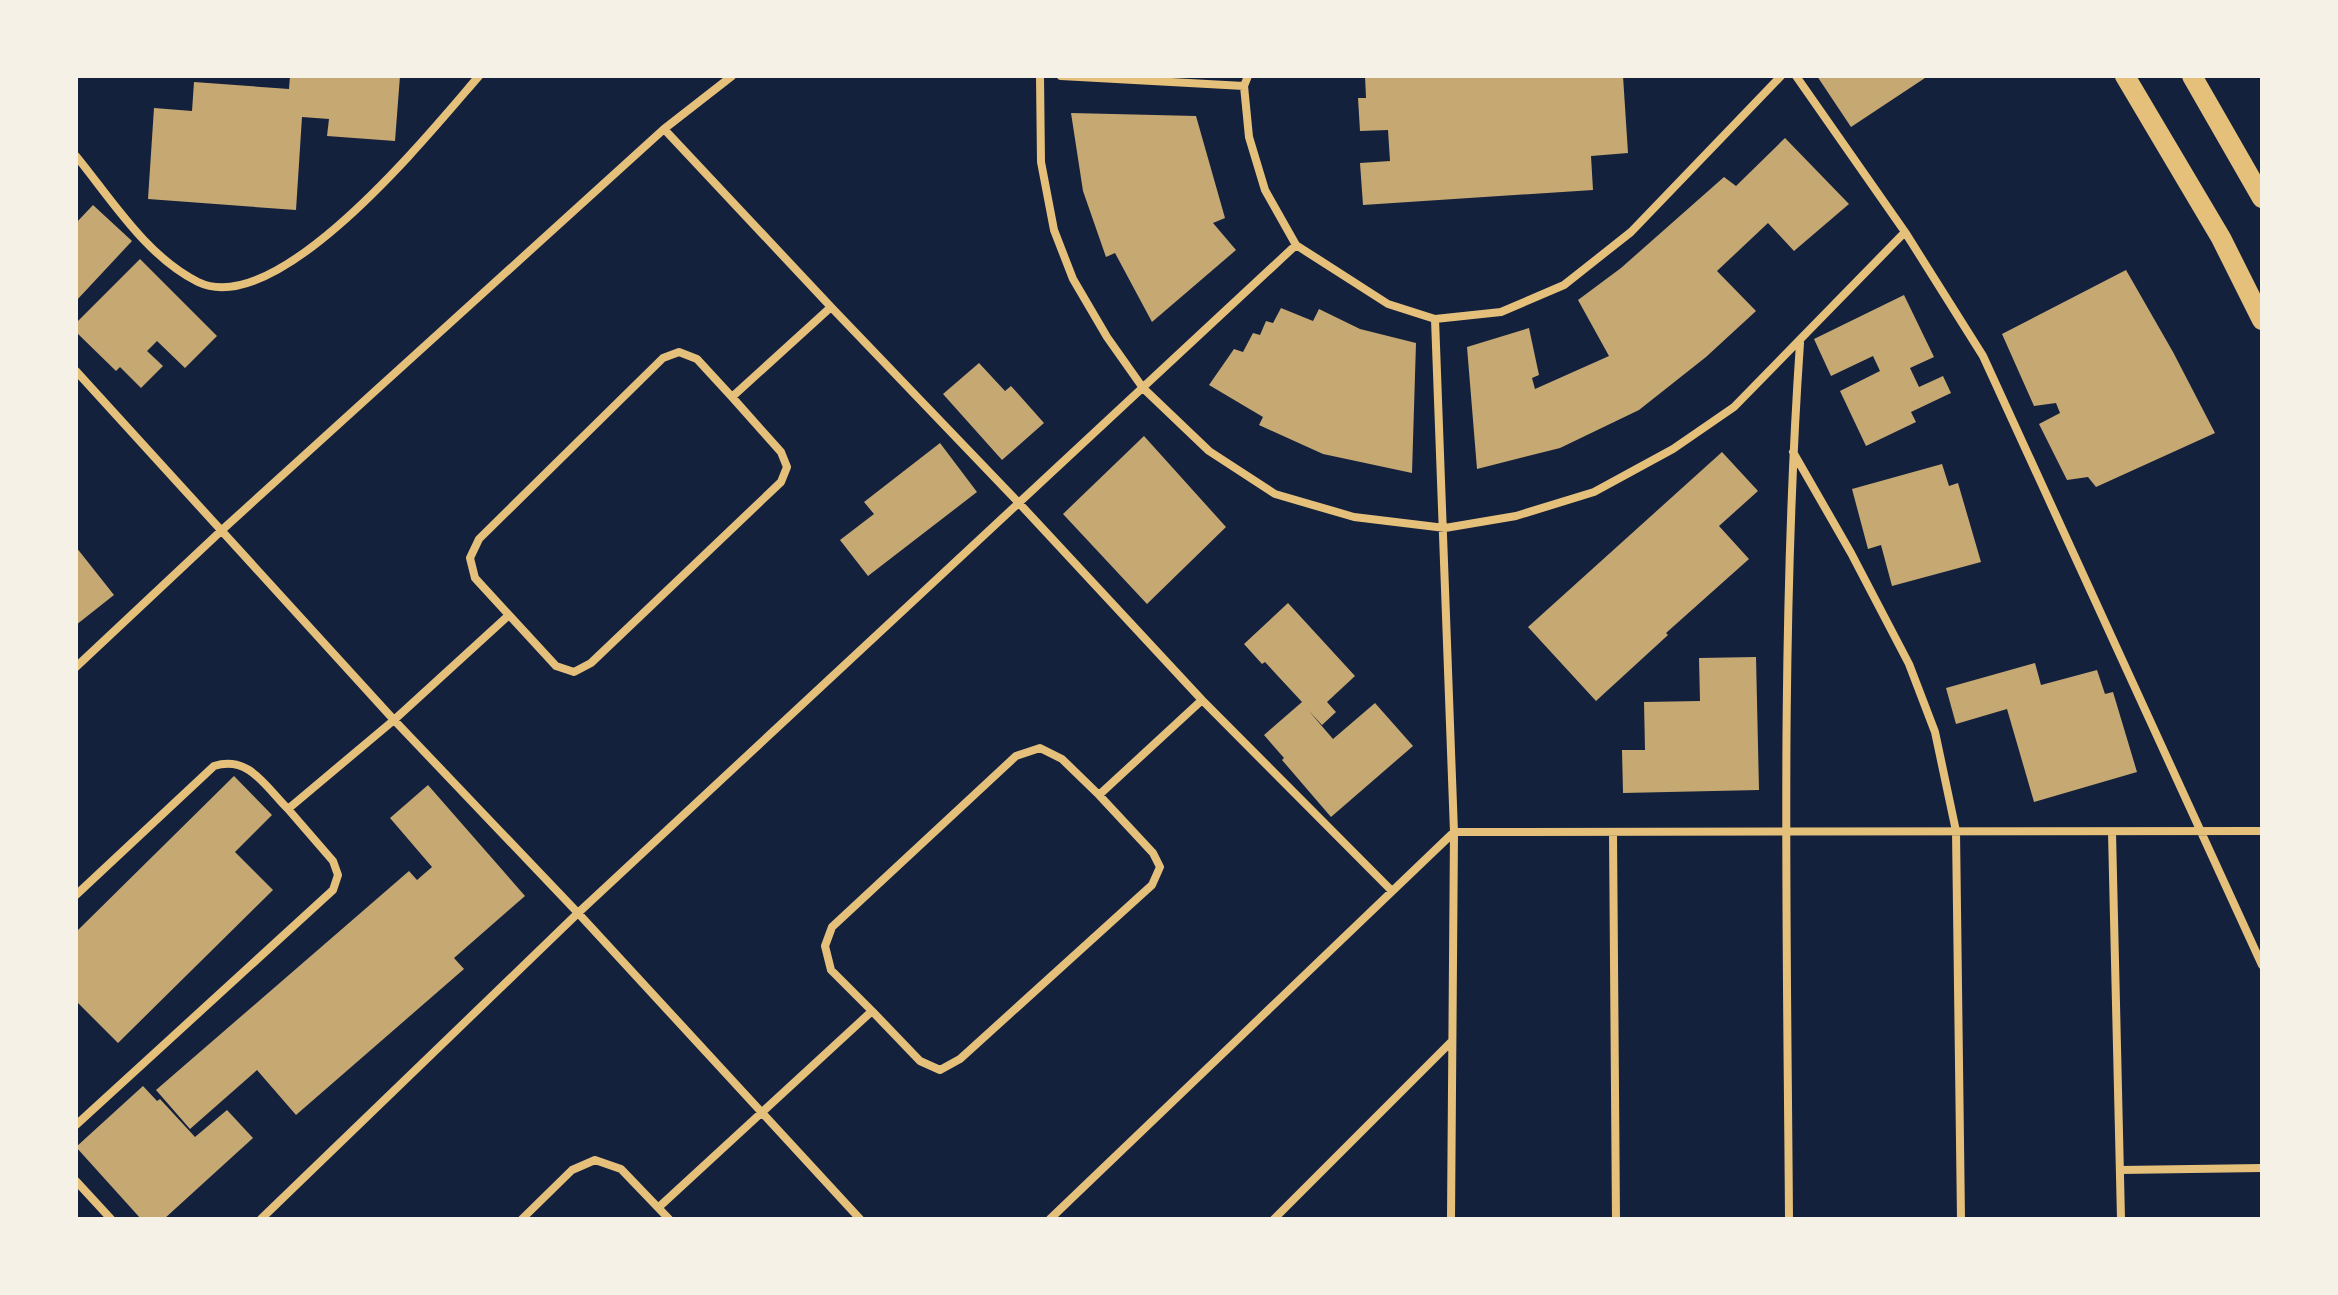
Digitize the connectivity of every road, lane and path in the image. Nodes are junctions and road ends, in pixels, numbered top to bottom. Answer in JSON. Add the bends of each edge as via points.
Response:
{"nodes":[{"id":1,"x":479,"y":76,"type":"edge"},
{"id":2,"x":732,"y":76,"type":"edge"},
{"id":3,"x":1040,"y":76,"type":"edge"},
{"id":4,"x":1061,"y":76,"type":"edge"},
{"id":5,"x":1248,"y":76,"type":"edge"},
{"id":6,"x":1781,"y":76,"type":"edge"},
{"id":7,"x":1796,"y":76,"type":"edge"},
{"id":8,"x":2125,"y":76,"type":"edge"},
{"id":9,"x":2192,"y":76,"type":"edge"},
{"id":10,"x":1244,"y":86,"type":"junction"},
{"id":11,"x":664,"y":129,"type":"junction"},
{"id":12,"x":76,"y":156,"type":"edge"},
{"id":13,"x":2262,"y":198,"type":"edge"},
{"id":14,"x":1905,"y":232,"type":"junction"},
{"id":15,"x":1296,"y":245,"type":"junction"},
{"id":16,"x":831,"y":307,"type":"junction"},
{"id":17,"x":1435,"y":319,"type":"junction"},
{"id":18,"x":2262,"y":320,"type":"edge"},
{"id":19,"x":1800,"y":342,"type":"junction"},
{"id":20,"x":76,"y":371,"type":"edge"},
{"id":21,"x":1143,"y":388,"type":"junction"},
{"id":22,"x":732,"y":397,"type":"junction"},
{"id":23,"x":1793,"y":451,"type":"junction"},
{"id":24,"x":1018,"y":502,"type":"junction"},
{"id":25,"x":1445,"y":528,"type":"junction"},
{"id":26,"x":222,"y":530,"type":"junction"},
{"id":27,"x":509,"y":615,"type":"junction"},
{"id":28,"x":76,"y":667,"type":"edge"},
{"id":29,"x":1202,"y":700,"type":"junction"},
{"id":30,"x":394,"y":720,"type":"junction"},
{"id":31,"x":1099,"y":795,"type":"junction"},
{"id":32,"x":288,"y":809,"type":"junction"},
{"id":33,"x":1956,"y":831,"type":"junction"},
{"id":34,"x":2262,"y":831,"type":"edge"},
{"id":35,"x":1454,"y":832,"type":"junction"},
{"id":36,"x":1613,"y":832,"type":"junction"},
{"id":37,"x":1787,"y":832,"type":"junction"},
{"id":38,"x":2112,"y":832,"type":"junction"},
{"id":39,"x":2201,"y":832,"type":"junction"},
{"id":40,"x":1392,"y":891,"type":"junction"},
{"id":41,"x":76,"y":895,"type":"edge"},
{"id":42,"x":578,"y":913,"type":"junction"},
{"id":43,"x":2262,"y":965,"type":"edge"},
{"id":44,"x":872,"y":1011,"type":"junction"},
{"id":45,"x":1451,"y":1042,"type":"junction"},
{"id":46,"x":764,"y":1112,"type":"junction"},
{"id":47,"x":76,"y":1125,"type":"edge"},
{"id":48,"x":2262,"y":1168,"type":"edge"},
{"id":49,"x":2120,"y":1170,"type":"junction"},
{"id":50,"x":76,"y":1181,"type":"edge"},
{"id":51,"x":659,"y":1207,"type":"junction"},
{"id":52,"x":111,"y":1219,"type":"edge"},
{"id":53,"x":261,"y":1219,"type":"edge"},
{"id":54,"x":522,"y":1219,"type":"edge"},
{"id":55,"x":669,"y":1219,"type":"edge"},
{"id":56,"x":860,"y":1219,"type":"edge"},
{"id":57,"x":1050,"y":1219,"type":"edge"},
{"id":58,"x":1274,"y":1219,"type":"edge"},
{"id":59,"x":1451,"y":1219,"type":"edge"},
{"id":60,"x":1616,"y":1219,"type":"edge"},
{"id":61,"x":1789,"y":1219,"type":"edge"},
{"id":62,"x":1961,"y":1219,"type":"edge"},
{"id":63,"x":2121,"y":1219,"type":"edge"}],
"edges":[{"from":1,"to":12,"type":"street","via":[[349,216],[261,279],[229,289],[201,283],[166,264]]},
{"from":2,"to":11,"type":"street"},
{"from":3,"to":21,"type":"street","via":[[1041,162],[1054,230],[1073,279]]},
{"from":4,"to":10,"type":"street"},
{"from":5,"to":10,"type":"street"},
{"from":6,"to":17,"type":"street","via":[[1631,232],[1564,285],[1501,312]]},
{"from":7,"to":14,"type":"street"},
{"from":8,"to":18,"type":"main road","via":[[2221,238]]},
{"from":9,"to":13,"type":"main road"},
{"from":10,"to":15,"type":"street","via":[[1249,137],[1265,190]]},
{"from":11,"to":16,"type":"street"},
{"from":11,"to":26,"type":"street"},
{"from":14,"to":19,"type":"street"},
{"from":14,"to":39,"type":"street","via":[[1983,356]]},
{"from":15,"to":17,"type":"street","via":[[1388,304]]},
{"from":15,"to":21,"type":"street"},
{"from":16,"to":22,"type":"street"},
{"from":16,"to":24,"type":"street"},
{"from":17,"to":25,"type":"street"},
{"from":19,"to":23,"type":"street"},
{"from":19,"to":25,"type":"street","via":[[1734,407],[1673,449],[1594,492],[1516,516]]},
{"from":20,"to":26,"type":"street"},
{"from":21,"to":24,"type":"street"},
{"from":21,"to":25,"type":"street","via":[[1209,451],[1275,494],[1354,517]]},
{"from":22,"to":27,"type":"street","via":[[697,359],[679,352],[663,358],[619,401],[479,539],[470,558],[475,578]]},
{"from":22,"to":27,"type":"street","via":[[781,452],[787,467],[781,482],[591,663],[574,672],[556,666]]},
{"from":23,"to":33,"type":"street","via":[[1909,664],[1935,732]]},
{"from":23,"to":37,"type":"street"},
{"from":24,"to":29,"type":"street"},
{"from":24,"to":42,"type":"street"},
{"from":25,"to":35,"type":"street"},
{"from":26,"to":28,"type":"street"},
{"from":26,"to":30,"type":"street"},
{"from":27,"to":30,"type":"street"},
{"from":29,"to":31,"type":"street"},
{"from":29,"to":40,"type":"street"},
{"from":30,"to":32,"type":"street"},
{"from":30,"to":42,"type":"street"},
{"from":31,"to":44,"type":"street","via":[[1062,759],[1040,748],[1016,756],[832,927],[825,946],[831,970]]},
{"from":31,"to":44,"type":"street","via":[[1153,853],[1160,867],[1152,885],[960,1059],[940,1070],[920,1061]]},
{"from":32,"to":41,"type":"street","via":[[243,764],[214,766]]},
{"from":32,"to":47,"type":"street","via":[[333,861],[338,875],[333,890]]},
{"from":33,"to":37,"type":"street"},
{"from":33,"to":38,"type":"street"},
{"from":33,"to":62,"type":"street"},
{"from":34,"to":39,"type":"street"},
{"from":35,"to":36,"type":"street"},
{"from":35,"to":40,"type":"street"},
{"from":35,"to":45,"type":"street"},
{"from":36,"to":37,"type":"street"},
{"from":36,"to":60,"type":"street"},
{"from":37,"to":61,"type":"street"},
{"from":38,"to":39,"type":"street"},
{"from":38,"to":49,"type":"street"},
{"from":39,"to":43,"type":"street"},
{"from":40,"to":57,"type":"street"},
{"from":42,"to":46,"type":"street"},
{"from":42,"to":53,"type":"street"},
{"from":44,"to":46,"type":"street"},
{"from":45,"to":58,"type":"street"},
{"from":45,"to":59,"type":"street"},
{"from":46,"to":51,"type":"street"},
{"from":46,"to":56,"type":"street"},
{"from":48,"to":49,"type":"street"},
{"from":49,"to":63,"type":"street"},
{"from":50,"to":52,"type":"street"},
{"from":51,"to":54,"type":"street","via":[[621,1169],[595,1160],[572,1170]]},
{"from":51,"to":55,"type":"street"}]}
